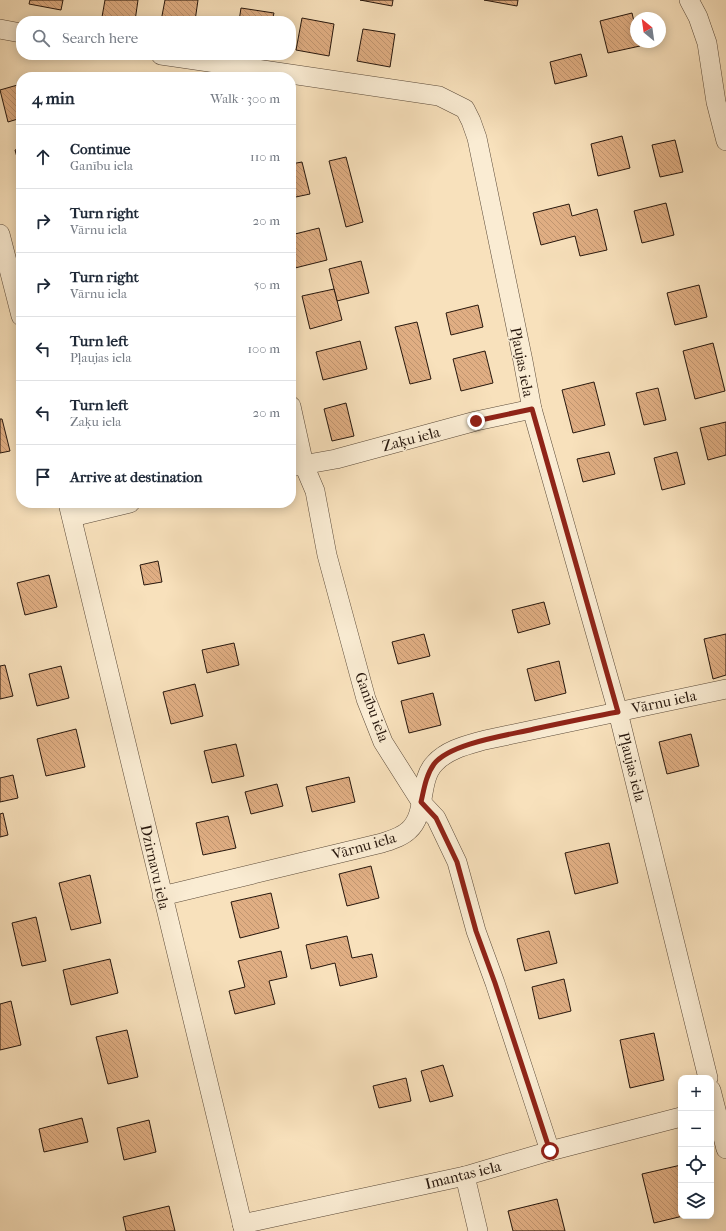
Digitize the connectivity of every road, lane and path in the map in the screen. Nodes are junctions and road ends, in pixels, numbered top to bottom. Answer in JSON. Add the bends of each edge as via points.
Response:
{"nodes":[{"id":1,"x":689,"y":0,"type":"edge"},
{"id":2,"x":0,"y":30,"type":"edge"},
{"id":3,"x":16,"y":32,"type":"edge"},
{"id":4,"x":180,"y":60,"type":"edge"},
{"id":5,"x":217,"y":70,"type":"edge"},
{"id":6,"x":234,"y":72,"type":"edge"},
{"id":7,"x":296,"y":79,"type":"edge"},
{"id":8,"x":726,"y":141,"type":"edge"},
{"id":9,"x":0,"y":234,"type":"edge"},
{"id":10,"x":16,"y":296,"type":"edge"},
{"id":11,"x":532,"y":409,"type":"junction"},
{"id":12,"x":296,"y":449,"type":"edge"},
{"id":13,"x":298,"y":466,"type":"edge"},
{"id":14,"x":87,"y":508,"type":"edge"},
{"id":15,"x":70,"y":510,"type":"edge"},
{"id":16,"x":726,"y":689,"type":"edge"},
{"id":17,"x":618,"y":712,"type":"junction"},
{"id":18,"x":421,"y":802,"type":"junction"},
{"id":19,"x":162,"y":896,"type":"junction"},
{"id":20,"x":707,"y":1075,"type":"edge"},
{"id":21,"x":714,"y":1098,"type":"edge"},
{"id":22,"x":718,"y":1108,"type":"edge"},
{"id":23,"x":678,"y":1118,"type":"edge"},
{"id":24,"x":726,"y":1149,"type":"edge"},
{"id":25,"x":550,"y":1151,"type":"junction"},
{"id":26,"x":465,"y":1176,"type":"junction"},
{"id":27,"x":243,"y":1227,"type":"edge"},
{"id":28,"x":478,"y":1231,"type":"edge"}],
"edges":[{"from":1,"to":8,"type":"street","via":[[707,43],[716,102]]},
{"from":2,"to":3,"type":"street"},
{"from":4,"to":5,"type":"street"},
{"from":5,"to":6,"type":"street","name":"Pļaujas iela"},
{"from":7,"to":11,"type":"street","name":"Pļaujas iela","via":[[439,96],[465,109],[477,138]]},
{"from":9,"to":10,"type":"street"},
{"from":11,"to":13,"type":"street","name":"Zaķu iela","via":[[476,421],[336,459]]},
{"from":11,"to":17,"type":"street","name":"Pļaujas iela"},
{"from":12,"to":13,"type":"street","name":"Ganību iela"},
{"from":13,"to":18,"type":"street","name":"Ganību iela","via":[[315,491],[327,555],[366,699],[383,742]]},
{"from":14,"to":15,"type":"street"},
{"from":15,"to":19,"type":"street","name":"Dzirnavu iela"},
{"from":16,"to":17,"type":"street","name":"Vārnu iela"},
{"from":17,"to":18,"type":"street","name":"Vārnu iela","via":[[485,740],[446,754],[435,763],[427,777]]},
{"from":17,"to":20,"type":"street","name":"Pļaujas iela"},
{"from":18,"to":19,"type":"street","name":"Vārnu iela","via":[[410,830],[382,843]]},
{"from":18,"to":25,"type":"street","name":"Ganību iela","via":[[436,818],[457,862],[476,931]]},
{"from":19,"to":27,"type":"street","name":"Dzirnavu iela"},
{"from":21,"to":22,"type":"street"},
{"from":22,"to":24,"type":"street"},
{"from":23,"to":25,"type":"street","name":"Imantas iela"},
{"from":25,"to":26,"type":"street","name":"Imantas iela"},
{"from":26,"to":27,"type":"street","name":"Imantas iela"},
{"from":26,"to":28,"type":"street"}]}
